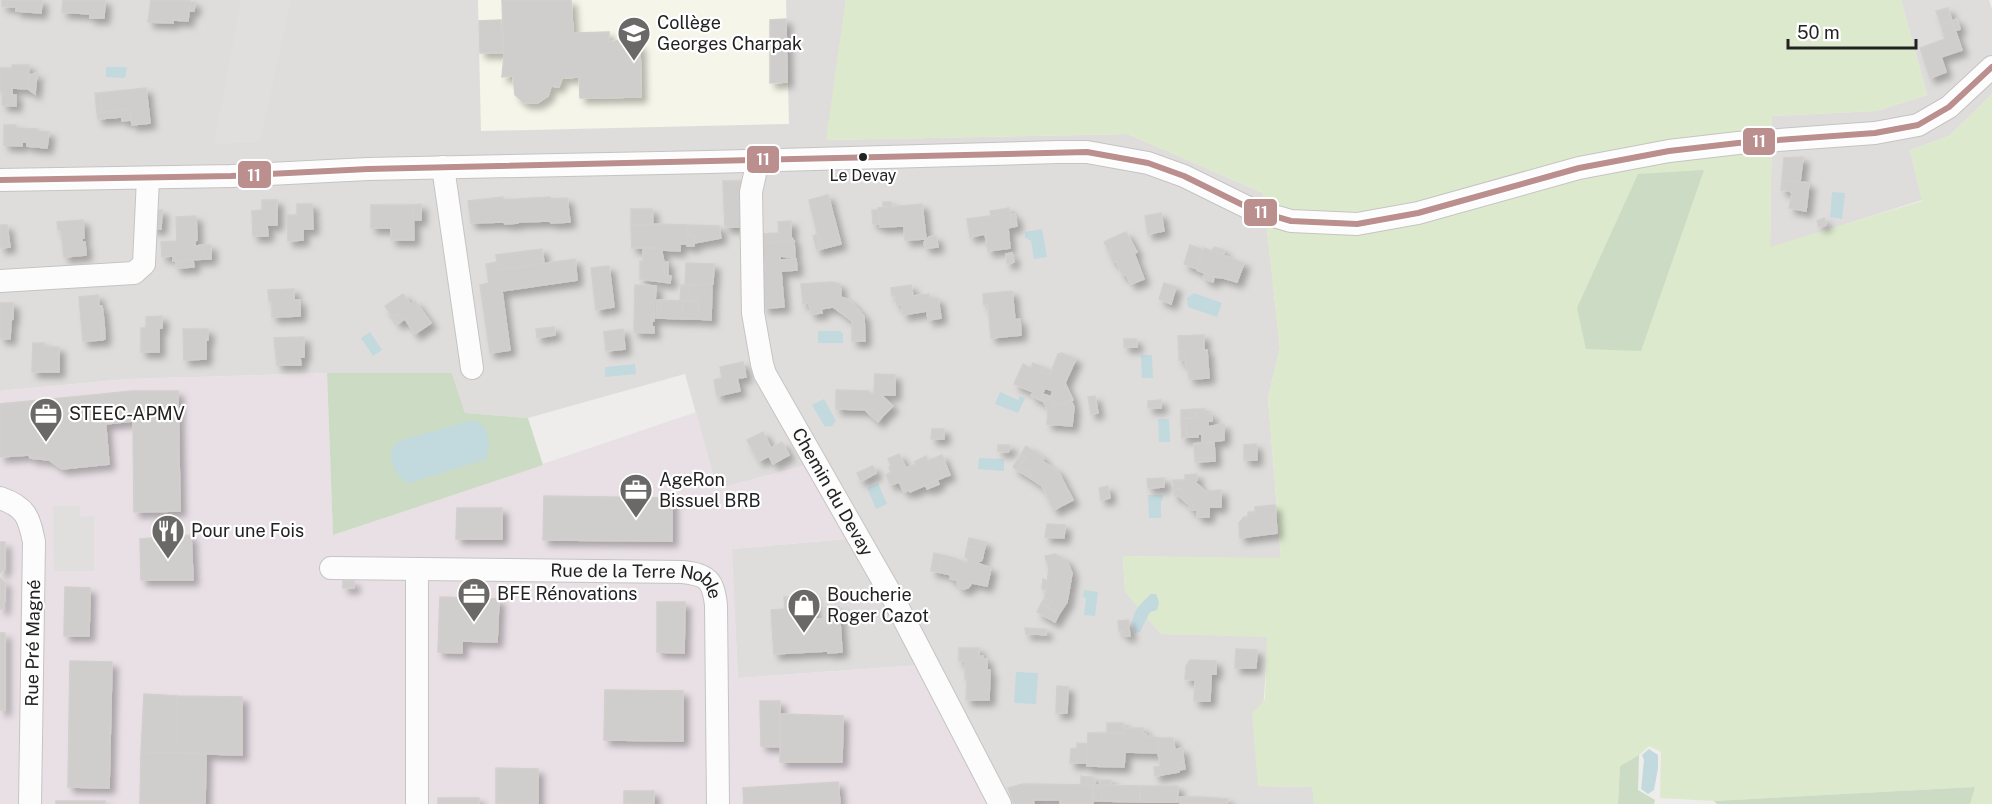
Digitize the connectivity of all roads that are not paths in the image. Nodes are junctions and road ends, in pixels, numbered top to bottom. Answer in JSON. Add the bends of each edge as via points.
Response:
{"nodes":[{"id":1,"x":1992,"y":67,"type":"edge"},
{"id":2,"x":758,"y":160,"type":"junction"},
{"id":3,"x":443,"y":167,"type":"junction"},
{"id":4,"x":148,"y":178,"type":"junction"},
{"id":5,"x":0,"y":180,"type":"edge"},
{"id":6,"x":0,"y":281,"type":"edge"},
{"id":7,"x":472,"y":368,"type":"dead end"},
{"id":8,"x":0,"y":498,"type":"edge"},
{"id":9,"x":331,"y":568,"type":"dead end"},
{"id":10,"x":417,"y":569,"type":"junction"},
{"id":11,"x":30,"y":804,"type":"edge"},
{"id":12,"x":417,"y":804,"type":"edge"},
{"id":13,"x":718,"y":804,"type":"edge"},
{"id":14,"x":1000,"y":804,"type":"edge"}],
"edges":[{"from":1,"to":2,"type":"street","via":[[1949,107],[1918,125],[1875,133],[1669,151],[1579,168],[1418,213],[1357,224],[1291,220],[1253,210],[1148,163],[1088,152]]},
{"from":2,"to":3,"type":"street"},
{"from":2,"to":14,"type":"street","name":"Chemin du Devay","via":[[751,192],[753,313],[765,374],[893,598]]},
{"from":3,"to":4,"type":"street"},
{"from":3,"to":7,"type":"street"},
{"from":4,"to":5,"type":"street"},
{"from":4,"to":6,"type":"street","via":[[144,264],[134,273]]},
{"from":8,"to":11,"type":"street","name":"Rue Pré Magné","via":[[17,504],[29,521],[34,543]]},
{"from":9,"to":10,"type":"street","name":"Rue de la Terre Noble"},
{"from":10,"to":12,"type":"street"},
{"from":10,"to":13,"type":"street","name":"Rue de la Terre Noble","via":[[683,572],[700,574],[708,580],[716,605]]}]}
